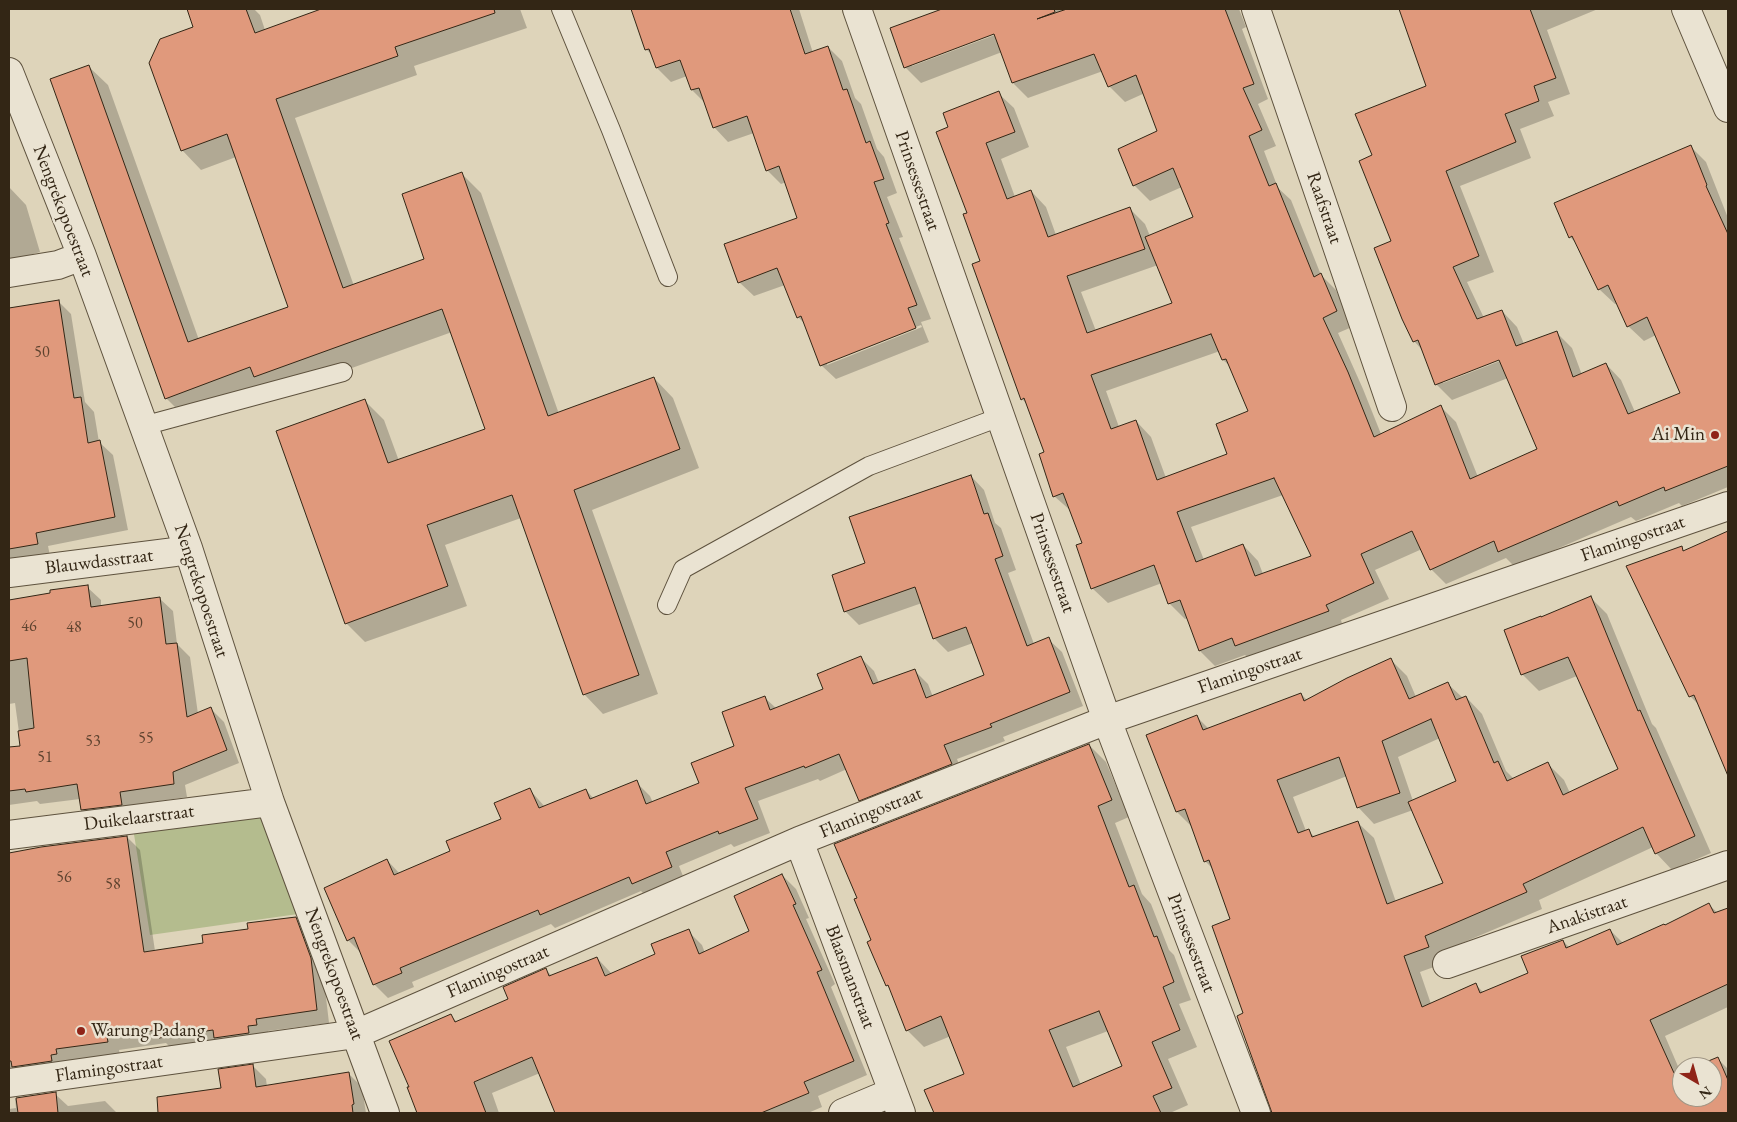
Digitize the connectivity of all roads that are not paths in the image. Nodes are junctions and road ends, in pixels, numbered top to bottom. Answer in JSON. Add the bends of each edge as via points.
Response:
{"nodes":[{"id":1,"x":561,"y":9,"type":"edge"},
{"id":2,"x":857,"y":9,"type":"edge"},
{"id":3,"x":1258,"y":9,"type":"edge"},
{"id":4,"x":1686,"y":9,"type":"edge"},
{"id":5,"x":9,"y":72,"type":"edge"},
{"id":6,"x":1728,"y":108,"type":"edge"},
{"id":7,"x":82,"y":256,"type":"junction"},
{"id":8,"x":9,"y":273,"type":"edge"},
{"id":9,"x":668,"y":277,"type":"dead end"},
{"id":10,"x":343,"y":372,"type":"dead end"},
{"id":11,"x":1392,"y":407,"type":"dead end"},
{"id":12,"x":1000,"y":417,"type":"junction"},
{"id":13,"x":143,"y":426,"type":"junction"},
{"id":14,"x":1728,"y":506,"type":"edge"},
{"id":15,"x":188,"y":548,"type":"junction"},
{"id":16,"x":9,"y":572,"type":"edge"},
{"id":17,"x":667,"y":605,"type":"dead end"},
{"id":18,"x":1107,"y":720,"type":"junction"},
{"id":19,"x":270,"y":802,"type":"junction"},
{"id":20,"x":9,"y":835,"type":"edge"},
{"id":21,"x":799,"y":842,"type":"junction"},
{"id":22,"x":1728,"y":866,"type":"edge"},
{"id":23,"x":1447,"y":964,"type":"dead end"},
{"id":24,"x":356,"y":1034,"type":"junction"},
{"id":25,"x":9,"y":1083,"type":"edge"},
{"id":26,"x":897,"y":1103,"type":"edge"},
{"id":27,"x":385,"y":1113,"type":"edge"},
{"id":28,"x":844,"y":1113,"type":"edge"},
{"id":29,"x":1256,"y":1113,"type":"edge"}],
"edges":[{"from":1,"to":9,"type":"lane"},
{"from":2,"to":12,"type":"street","name":"Prinsessestraat"},
{"from":3,"to":11,"type":"street","name":"Raafstraat"},
{"from":4,"to":6,"type":"street"},
{"from":5,"to":7,"type":"street","name":"Nengrekopoestraat"},
{"from":7,"to":8,"type":"street","via":[[58,265]]},
{"from":7,"to":13,"type":"street","name":"Nengrekopoestraat"},
{"from":10,"to":13,"type":"lane"},
{"from":12,"to":17,"type":"lane","via":[[869,466],[683,569]]},
{"from":12,"to":18,"type":"street","name":"Prinsessestraat"},
{"from":13,"to":15,"type":"street","name":"Nengrekopoestraat"},
{"from":14,"to":18,"type":"street","name":"Flamingostraat"},
{"from":15,"to":16,"type":"street","name":"Blauwdasstraat"},
{"from":15,"to":19,"type":"street","name":"Nengrekopoestraat"},
{"from":18,"to":21,"type":"street","name":"Flamingostraat"},
{"from":18,"to":29,"type":"street","name":"Prinsessestraat"},
{"from":19,"to":20,"type":"street","name":"Duikelaarstraat"},
{"from":19,"to":24,"type":"street","name":"Nengrekopoestraat"},
{"from":21,"to":24,"type":"street","name":"Flamingostraat"},
{"from":21,"to":26,"type":"street","name":"Blaasmanstraat"},
{"from":22,"to":23,"type":"street","name":"Anakistraat"},
{"from":24,"to":25,"type":"street","name":"Flamingostraat"},
{"from":24,"to":27,"type":"street","name":"Nengrekopoestraat"},
{"from":26,"to":28,"type":"street"}]}
